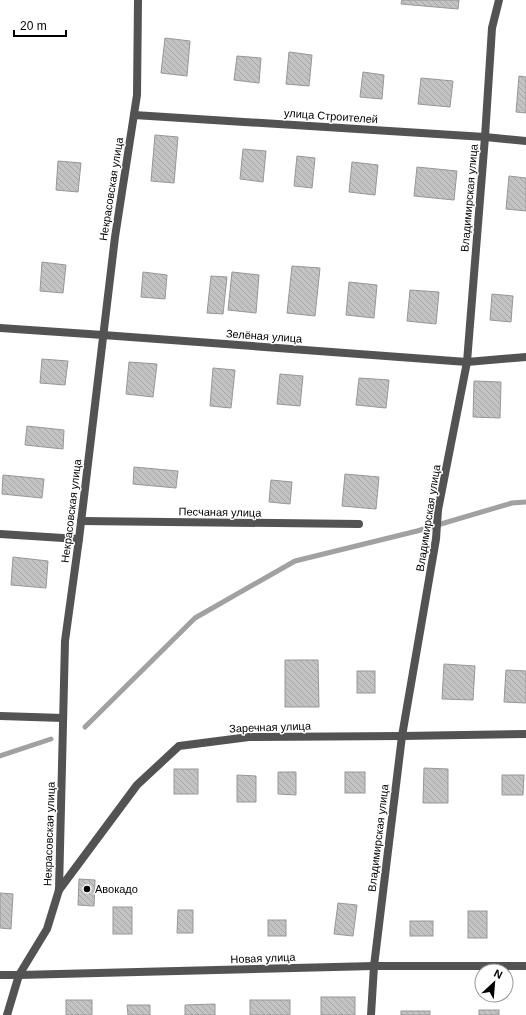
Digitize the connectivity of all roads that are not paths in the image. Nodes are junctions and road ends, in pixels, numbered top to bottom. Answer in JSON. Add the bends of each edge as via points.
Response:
{"nodes":[{"id":1,"x":138,"y":0,"type":"edge"},
{"id":2,"x":499,"y":0,"type":"edge"},
{"id":3,"x":134,"y":115,"type":"junction"},
{"id":4,"x":485,"y":137,"type":"junction"},
{"id":5,"x":526,"y":141,"type":"edge"},
{"id":6,"x":0,"y":328,"type":"edge"},
{"id":7,"x":103,"y":335,"type":"junction"},
{"id":8,"x":526,"y":357,"type":"edge"},
{"id":9,"x":467,"y":362,"type":"junction"},
{"id":10,"x":81,"y":521,"type":"junction"},
{"id":11,"x":358,"y":524,"type":"dead end"},
{"id":12,"x":0,"y":534,"type":"edge"},
{"id":13,"x":79,"y":539,"type":"junction"},
{"id":14,"x":0,"y":716,"type":"edge"},
{"id":15,"x":63,"y":718,"type":"junction"},
{"id":16,"x":526,"y":734,"type":"edge"},
{"id":17,"x":402,"y":736,"type":"junction"},
{"id":18,"x":59,"y":890,"type":"junction"},
{"id":19,"x":374,"y":966,"type":"junction"},
{"id":20,"x":526,"y":966,"type":"edge"},
{"id":21,"x":0,"y":975,"type":"edge"},
{"id":22,"x":20,"y":975,"type":"junction"},
{"id":23,"x":7,"y":1015,"type":"edge"},
{"id":24,"x":371,"y":1015,"type":"edge"}],
"edges":[{"from":1,"to":3,"type":"street","name":"Некрасовская улица","via":[[137,96]]},
{"from":2,"to":4,"type":"street","name":"Владимирская улица","via":[[492,28]]},
{"from":3,"to":4,"type":"street","name":"улица Строителей"},
{"from":3,"to":7,"type":"street","name":"Некрасовская улица"},
{"from":4,"to":5,"type":"street","name":"улица Строителей"},
{"from":4,"to":9,"type":"street","name":"Владимирская улица"},
{"from":6,"to":7,"type":"street","name":"Зелёная улица"},
{"from":7,"to":9,"type":"street","name":"Зелёная улица"},
{"from":7,"to":10,"type":"street","name":"Некрасовская улица"},
{"from":8,"to":9,"type":"street","name":"Зелёная улица"},
{"from":9,"to":17,"type":"street","name":"Владимирская улица","via":[[438,510],[436,539]]},
{"from":10,"to":11,"type":"street","name":"Песчаная улица"},
{"from":10,"to":13,"type":"street","name":"Некрасовская улица"},
{"from":12,"to":13,"type":"street"},
{"from":13,"to":15,"type":"street","name":"Некрасовская улица","via":[[65,641]]},
{"from":14,"to":15,"type":"street"},
{"from":15,"to":18,"type":"street","name":"Некрасовская улица"},
{"from":16,"to":17,"type":"street","name":"Заречная улица"},
{"from":17,"to":18,"type":"street","name":"Заречная улица","via":[[249,737],[179,746],[137,785]]},
{"from":17,"to":19,"type":"street","name":"Владимирская улица"},
{"from":18,"to":22,"type":"street","name":"Некрасовская улица","via":[[47,929]]},
{"from":19,"to":20,"type":"street","name":"Новая улица"},
{"from":19,"to":22,"type":"street","name":"Новая улица"},
{"from":19,"to":24,"type":"street","name":"Владимирская улица"},
{"from":21,"to":22,"type":"street","name":"Новая улица"},
{"from":22,"to":23,"type":"street","name":"Некрасовская улица"}]}
